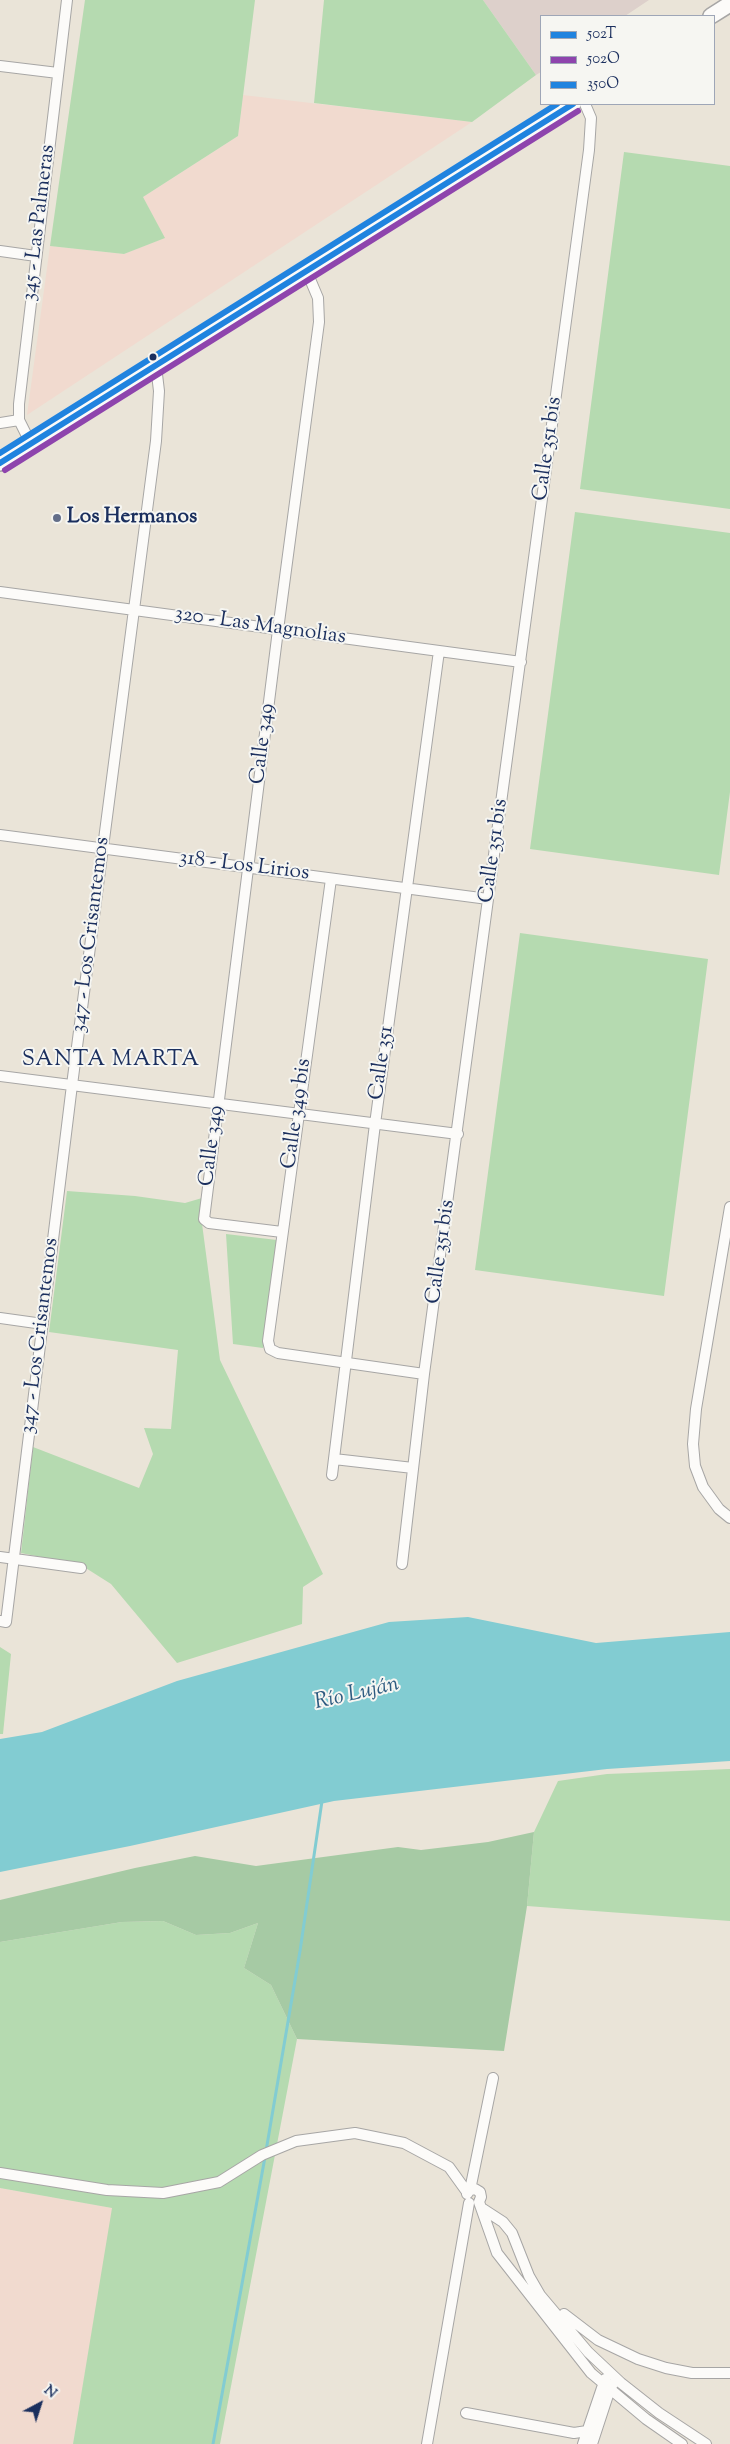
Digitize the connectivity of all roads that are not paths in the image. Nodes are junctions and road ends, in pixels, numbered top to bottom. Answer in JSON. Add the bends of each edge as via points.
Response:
{"nodes":[{"id":1,"x":67,"y":0,"type":"edge"},
{"id":2,"x":730,"y":4,"type":"edge"},
{"id":3,"x":713,"y":15,"type":"edge"},
{"id":4,"x":0,"y":66,"type":"edge"},
{"id":5,"x":58,"y":73,"type":"junction"},
{"id":6,"x":571,"y":105,"type":"edge"},
{"id":7,"x":585,"y":105,"type":"edge"},
{"id":8,"x":0,"y":251,"type":"edge"},
{"id":9,"x":36,"y":256,"type":"junction"},
{"id":10,"x":307,"y":272,"type":"junction"},
{"id":11,"x":156,"y":366,"type":"junction"},
{"id":12,"x":19,"y":420,"type":"junction"},
{"id":13,"x":0,"y":423,"type":"edge"},
{"id":14,"x":31,"y":444,"type":"junction"},
{"id":15,"x":0,"y":462,"type":"edge"},
{"id":16,"x":0,"y":592,"type":"edge"},
{"id":17,"x":133,"y":610,"type":"junction"},
{"id":18,"x":278,"y":630,"type":"junction"},
{"id":19,"x":439,"y":651,"type":"junction"},
{"id":20,"x":520,"y":662,"type":"junction"},
{"id":21,"x":0,"y":835,"type":"edge"},
{"id":22,"x":103,"y":849,"type":"junction"},
{"id":23,"x":249,"y":868,"type":"junction"},
{"id":24,"x":331,"y":879,"type":"junction"},
{"id":25,"x":408,"y":889,"type":"junction"},
{"id":26,"x":488,"y":899,"type":"junction"},
{"id":27,"x":0,"y":1076,"type":"edge"},
{"id":28,"x":72,"y":1085,"type":"junction"},
{"id":29,"x":218,"y":1104,"type":"junction"},
{"id":30,"x":298,"y":1114,"type":"junction"},
{"id":31,"x":375,"y":1124,"type":"junction"},
{"id":32,"x":458,"y":1134,"type":"junction"},
{"id":33,"x":730,"y":1207,"type":"edge"},
{"id":34,"x":282,"y":1232,"type":"junction"},
{"id":35,"x":0,"y":1318,"type":"edge"},
{"id":36,"x":43,"y":1324,"type":"junction"},
{"id":37,"x":346,"y":1362,"type":"junction"},
{"id":38,"x":424,"y":1374,"type":"junction"},
{"id":39,"x":334,"y":1459,"type":"junction"},
{"id":40,"x":413,"y":1468,"type":"junction"},
{"id":41,"x":332,"y":1475,"type":"dead end"},
{"id":42,"x":730,"y":1518,"type":"edge"},
{"id":43,"x":0,"y":1557,"type":"edge"},
{"id":44,"x":14,"y":1558,"type":"junction"},
{"id":45,"x":402,"y":1564,"type":"dead end"},
{"id":46,"x":81,"y":1568,"type":"dead end"},
{"id":47,"x":3,"y":1622,"type":"edge"},
{"id":48,"x":493,"y":2078,"type":"dead end"},
{"id":49,"x":0,"y":2173,"type":"edge"},
{"id":50,"x":468,"y":2191,"type":"junction"},
{"id":51,"x":477,"y":2205,"type":"junction"},
{"id":52,"x":537,"y":2296,"type":"junction"},
{"id":53,"x":609,"y":2372,"type":"junction"},
{"id":54,"x":730,"y":2373,"type":"edge"},
{"id":55,"x":617,"y":2380,"type":"junction"},
{"id":56,"x":606,"y":2386,"type":"junction"},
{"id":57,"x":466,"y":2413,"type":"dead end"},
{"id":58,"x":591,"y":2436,"type":"edge"},
{"id":59,"x":427,"y":2444,"type":"edge"},
{"id":60,"x":583,"y":2444,"type":"edge"},
{"id":61,"x":682,"y":2444,"type":"edge"},
{"id":62,"x":706,"y":2444,"type":"edge"}],
"edges":[{"from":1,"to":5,"type":"street","name":"345 - Las Palmeras"},
{"from":2,"to":3,"type":"main road"},
{"from":4,"to":5,"type":"street"},
{"from":5,"to":9,"type":"street","name":"345 - Las Palmeras"},
{"from":6,"to":10,"type":"main road"},
{"from":7,"to":20,"type":"street","name":"Calle 351 bis","via":[[591,118],[589,138]]},
{"from":8,"to":9,"type":"street"},
{"from":9,"to":12,"type":"street","name":"345 - Las Palmeras"},
{"from":10,"to":11,"type":"main road"},
{"from":10,"to":18,"type":"street","name":"Calle 349","via":[[318,298],[319,322]]},
{"from":11,"to":14,"type":"main road"},
{"from":11,"to":17,"type":"street","name":"347 - Los Crisantemos","via":[[159,391],[156,441]]},
{"from":12,"to":13,"type":"street"},
{"from":12,"to":14,"type":"street"},
{"from":14,"to":15,"type":"main road"},
{"from":16,"to":17,"type":"street","name":"320 - Las Magnolias"},
{"from":17,"to":18,"type":"street","name":"320 - Las Magnolias"},
{"from":17,"to":22,"type":"street","name":"347 - Los Crisantemos"},
{"from":18,"to":19,"type":"street","name":"320 - Las Magnolias"},
{"from":18,"to":23,"type":"street","name":"Calle 349"},
{"from":19,"to":20,"type":"street","name":"320 - Las Magnolias"},
{"from":19,"to":25,"type":"street","name":"Calle 351"},
{"from":20,"to":26,"type":"street","name":"Calle 351 bis"},
{"from":21,"to":22,"type":"street","name":"318 - Los Lirios"},
{"from":22,"to":23,"type":"street","name":"318 - Los Lirios"},
{"from":22,"to":28,"type":"street","name":"347 - Los Crisantemos"},
{"from":23,"to":24,"type":"street","name":"318 - Los Lirios"},
{"from":23,"to":29,"type":"street","name":"Calle 349"},
{"from":24,"to":25,"type":"street","name":"318 - Los Lirios"},
{"from":24,"to":30,"type":"street","name":"Calle 349 bis"},
{"from":25,"to":26,"type":"street","name":"318 - Los Lirios"},
{"from":25,"to":31,"type":"street","name":"Calle 351"},
{"from":26,"to":32,"type":"street","name":"Calle 351 bis"},
{"from":27,"to":28,"type":"street"},
{"from":28,"to":29,"type":"street"},
{"from":28,"to":36,"type":"street","name":"347 - Los Crisantemos"},
{"from":29,"to":30,"type":"street"},
{"from":29,"to":34,"type":"street","name":"Calle 349","via":[[204,1218],[209,1223]]},
{"from":30,"to":31,"type":"street"},
{"from":30,"to":34,"type":"street","name":"Calle 349 bis"},
{"from":31,"to":32,"type":"street"},
{"from":31,"to":37,"type":"street","name":"Calle 351"},
{"from":32,"to":38,"type":"street","name":"Calle 351 bis"},
{"from":33,"to":42,"type":"street","via":[[693,1444],[695,1466],[703,1487]]},
{"from":34,"to":37,"type":"street","name":"Calle 349 bis","via":[[268,1341],[270,1349],[278,1353]]},
{"from":35,"to":36,"type":"street"},
{"from":36,"to":44,"type":"street","name":"347 - Los Crisantemos"},
{"from":37,"to":38,"type":"street"},
{"from":37,"to":39,"type":"street","name":"Calle 351"},
{"from":38,"to":40,"type":"street","name":"Calle 351 bis"},
{"from":39,"to":40,"type":"street"},
{"from":39,"to":41,"type":"street","name":"Calle 351"},
{"from":40,"to":45,"type":"street","name":"Calle 351 bis"},
{"from":43,"to":44,"type":"street"},
{"from":44,"to":46,"type":"street"},
{"from":44,"to":47,"type":"street","name":"347 - Los Crisantemos"},
{"from":48,"to":50,"type":"street"},
{"from":49,"to":50,"type":"street","via":[[107,2190],[163,2193],[219,2182],[265,2154],[296,2141],[355,2132],[404,2143],[450,2168]]},
{"from":50,"to":51,"type":"street","via":[[466,2197]]},
{"from":51,"to":52,"type":"street","via":[[497,2253]]},
{"from":51,"to":52,"type":"street","via":[[504,2222],[512,2233]]},
{"from":51,"to":59,"type":"street"},
{"from":52,"to":53,"type":"street"},
{"from":52,"to":54,"type":"street","via":[[620,2352],[692,2373]]},
{"from":52,"to":56,"type":"street","via":[[591,2373]]},
{"from":53,"to":55,"type":"street"},
{"from":53,"to":56,"type":"street"},
{"from":55,"to":56,"type":"street"},
{"from":55,"to":62,"type":"street"},
{"from":56,"to":58,"type":"street"},
{"from":56,"to":61,"type":"street"},
{"from":57,"to":58,"type":"street"},
{"from":58,"to":60,"type":"street"}]}
